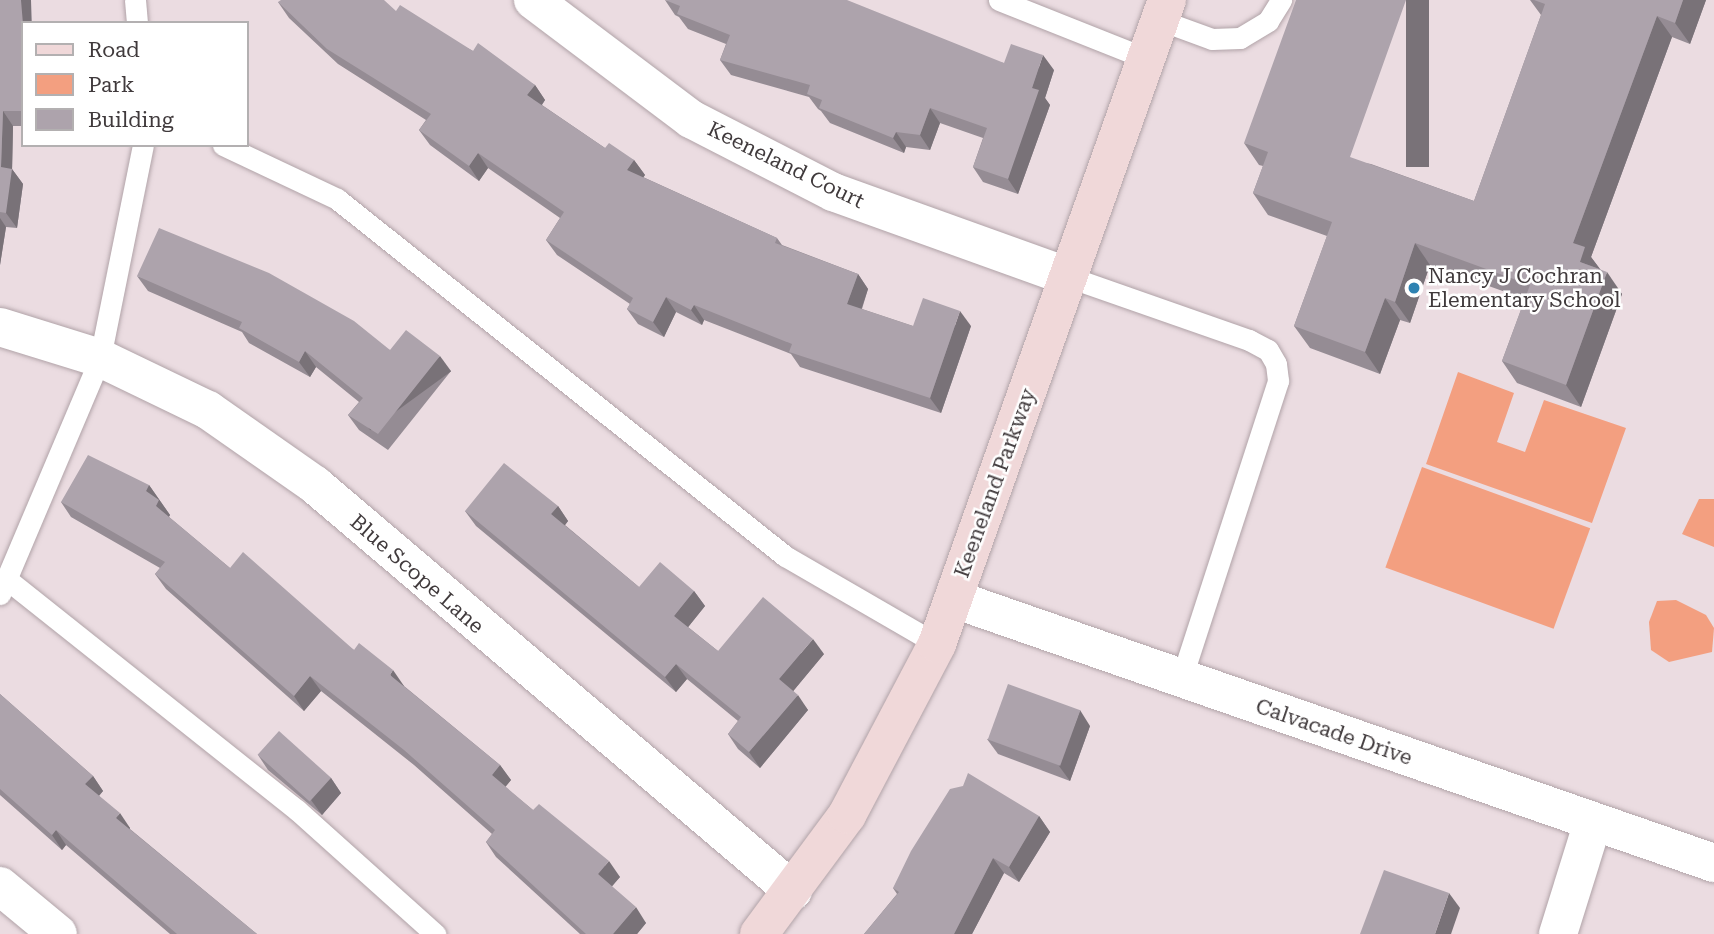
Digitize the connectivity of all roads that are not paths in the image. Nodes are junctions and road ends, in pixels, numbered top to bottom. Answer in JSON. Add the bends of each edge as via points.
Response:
{"nodes":[{"id":1,"x":135,"y":0,"type":"edge"},
{"id":2,"x":533,"y":0,"type":"edge"},
{"id":3,"x":999,"y":0,"type":"edge"},
{"id":4,"x":1281,"y":0,"type":"edge"},
{"id":5,"x":1164,"y":10,"type":"edge"},
{"id":6,"x":137,"y":21,"type":"edge"},
{"id":7,"x":1147,"y":59,"type":"junction"},
{"id":8,"x":143,"y":147,"type":"edge"},
{"id":9,"x":227,"y":147,"type":"edge"},
{"id":10,"x":1069,"y":276,"type":"junction"},
{"id":11,"x":0,"y":327,"type":"edge"},
{"id":12,"x":100,"y":358,"type":"junction"},
{"id":13,"x":4,"y":588,"type":"edge"},
{"id":14,"x":954,"y":598,"type":"junction"},
{"id":15,"x":937,"y":644,"type":"junction"},
{"id":16,"x":1181,"y":679,"type":"junction"},
{"id":17,"x":1592,"y":825,"type":"junction"},
{"id":18,"x":1714,"y":863,"type":"edge"},
{"id":19,"x":0,"y":886,"type":"edge"},
{"id":20,"x":793,"y":891,"type":"junction"},
{"id":21,"x":58,"y":934,"type":"edge"},
{"id":22,"x":435,"y":934,"type":"edge"},
{"id":23,"x":759,"y":934,"type":"edge"},
{"id":24,"x":1558,"y":934,"type":"edge"}],
"edges":[{"from":1,"to":6,"type":"lane"},
{"from":2,"to":10,"type":"street","name":"Keeneland Court","via":[[691,119],[833,192]]},
{"from":3,"to":7,"type":"lane"},
{"from":4,"to":5,"type":"lane","via":[[1268,21],[1240,37],[1213,38]]},
{"from":5,"to":7,"type":"street","name":"Keeneland Parkway"},
{"from":7,"to":10,"type":"street","name":"Keeneland Parkway"},
{"from":8,"to":12,"type":"lane"},
{"from":9,"to":15,"type":"lane","via":[[337,199],[785,556]]},
{"from":10,"to":14,"type":"street","name":"Keeneland Parkway"},
{"from":10,"to":16,"type":"lane","via":[[1248,340],[1268,350],[1276,364],[1278,381]]},
{"from":11,"to":12,"type":"street","name":"Blue Scope Lane"},
{"from":12,"to":13,"type":"lane"},
{"from":12,"to":20,"type":"street","name":"Blue Scope Lane","via":[[208,410],[315,485]]},
{"from":13,"to":22,"type":"lane","via":[[298,810]]},
{"from":14,"to":15,"type":"street","name":"Keeneland Parkway"},
{"from":14,"to":16,"type":"street","name":"Calvacade Drive"},
{"from":15,"to":20,"type":"street","name":"Keeneland Parkway","via":[[847,814]]},
{"from":16,"to":17,"type":"street","name":"Calvacade Drive"},
{"from":17,"to":18,"type":"street","name":"Calvacade Drive"},
{"from":17,"to":24,"type":"street"},
{"from":19,"to":21,"type":"street"},
{"from":20,"to":23,"type":"street","name":"Keeneland Parkway"}]}
